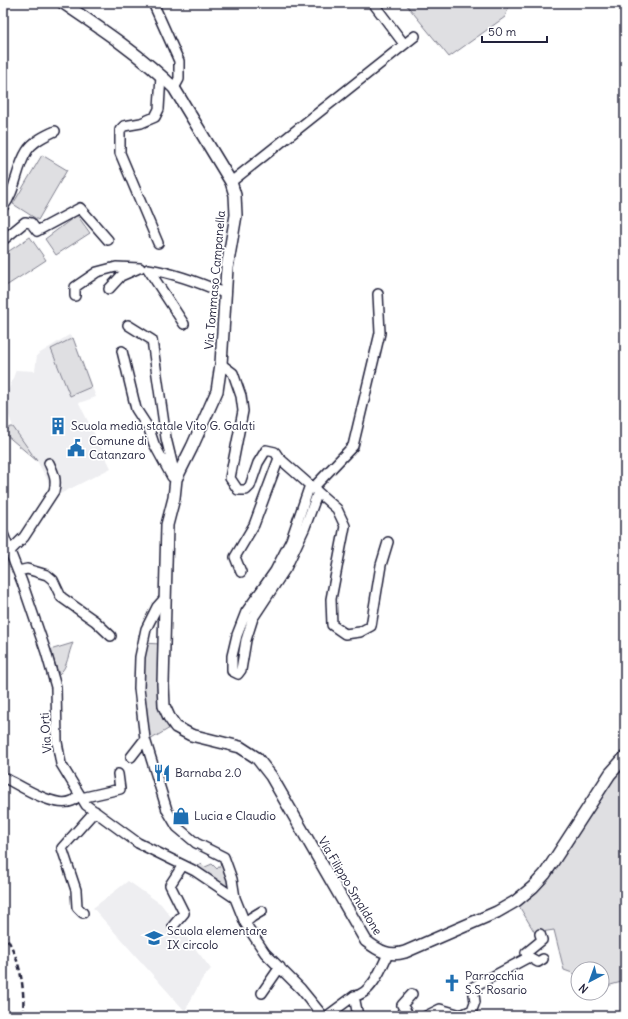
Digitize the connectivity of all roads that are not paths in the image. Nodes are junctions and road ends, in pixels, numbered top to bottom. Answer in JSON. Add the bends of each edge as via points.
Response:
{"nodes":[{"id":1,"x":63,"y":3,"type":"edge"},
{"id":2,"x":153,"y":3,"type":"edge"},
{"id":3,"x":373,"y":3,"type":"edge"},
{"id":4,"x":415,"y":36,"type":"dead end"},
{"id":5,"x":404,"y":44,"type":"junction"},
{"id":6,"x":161,"y":75,"type":"junction"},
{"id":7,"x":174,"y":88,"type":"junction"},
{"id":8,"x":55,"y":131,"type":"dead end"},
{"id":9,"x":231,"y":182,"type":"junction"},
{"id":10,"x":3,"y":207,"type":"edge"},
{"id":11,"x":3,"y":240,"type":"edge"},
{"id":12,"x":108,"y":240,"type":"dead end"},
{"id":13,"x":158,"y":243,"type":"dead end"},
{"id":14,"x":144,"y":268,"type":"junction"},
{"id":15,"x":109,"y":289,"type":"dead end"},
{"id":16,"x":226,"y":294,"type":"junction"},
{"id":17,"x":378,"y":294,"type":"dead end"},
{"id":18,"x":75,"y":296,"type":"dead end"},
{"id":19,"x":184,"y":324,"type":"dead end"},
{"id":20,"x":128,"y":325,"type":"dead end"},
{"id":21,"x":122,"y":351,"type":"dead end"},
{"id":22,"x":221,"y":364,"type":"junction"},
{"id":23,"x":279,"y":458,"type":"junction"},
{"id":24,"x":49,"y":464,"type":"dead end"},
{"id":25,"x":176,"y":481,"type":"junction"},
{"id":26,"x":314,"y":489,"type":"junction"},
{"id":27,"x":3,"y":534,"type":"edge"},
{"id":28,"x":388,"y":542,"type":"dead end"},
{"id":29,"x":10,"y":551,"type":"junction"},
{"id":30,"x":18,"y":571,"type":"junction"},
{"id":31,"x":241,"y":572,"type":"dead end"},
{"id":32,"x":165,"y":598,"type":"junction"},
{"id":33,"x":111,"y":636,"type":"dead end"},
{"id":34,"x":144,"y":739,"type":"junction"},
{"id":35,"x":625,"y":757,"type":"edge"},
{"id":36,"x":131,"y":758,"type":"dead end"},
{"id":37,"x":118,"y":774,"type":"dead end"},
{"id":38,"x":3,"y":777,"type":"edge"},
{"id":39,"x":80,"y":796,"type":"junction"},
{"id":40,"x":94,"y":812,"type":"junction"},
{"id":41,"x":183,"y":865,"type":"junction"},
{"id":42,"x":235,"y":898,"type":"junction"},
{"id":43,"x":262,"y":911,"type":"dead end"},
{"id":44,"x":83,"y":913,"type":"dead end"},
{"id":45,"x":245,"y":923,"type":"junction"},
{"id":46,"x":172,"y":926,"type":"dead end"},
{"id":47,"x":540,"y":934,"type":"dead end"},
{"id":48,"x":388,"y":954,"type":"junction"},
{"id":49,"x":529,"y":957,"type":"junction"},
{"id":50,"x":544,"y":959,"type":"dead end"},
{"id":51,"x":280,"y":967,"type":"junction"},
{"id":52,"x":262,"y":993,"type":"dead end"},
{"id":53,"x":412,"y":994,"type":"dead end"},
{"id":54,"x":354,"y":996,"type":"junction"},
{"id":55,"x":323,"y":1016,"type":"edge"},
{"id":56,"x":327,"y":1016,"type":"edge"},
{"id":57,"x":358,"y":1016,"type":"edge"},
{"id":58,"x":410,"y":1016,"type":"edge"},
{"id":59,"x":426,"y":1016,"type":"edge"}],
"edges":[{"from":1,"to":6,"type":"street","name":"Via Tommaso Campanella"},
{"from":2,"to":7,"type":"street","via":[[179,61],[179,79]]},
{"from":3,"to":5,"type":"street"},
{"from":4,"to":5,"type":"street"},
{"from":5,"to":9,"type":"street"},
{"from":6,"to":7,"type":"street","name":"Via Tommaso Campanella"},
{"from":6,"to":13,"type":"street","via":[[160,109],[155,117],[124,126],[119,137],[120,153]]},
{"from":7,"to":9,"type":"street","name":"Via Tommaso Campanella"},
{"from":8,"to":10,"type":"street","via":[[37,141],[27,151],[9,199]]},
{"from":9,"to":16,"type":"street","name":"Via Tommaso Campanella","via":[[235,195],[236,215],[227,268]]},
{"from":11,"to":12,"type":"street","via":[[25,222],[31,223],[37,231],[80,208]]},
{"from":14,"to":15,"type":"street","via":[[120,276]]},
{"from":14,"to":16,"type":"street","via":[[209,286]]},
{"from":14,"to":18,"type":"street","via":[[116,267],[97,272],[76,288]]},
{"from":14,"to":19,"type":"street"},
{"from":16,"to":22,"type":"street","name":"Via Tommaso Campanella"},
{"from":17,"to":26,"type":"street","via":[[380,333],[353,446]]},
{"from":20,"to":25,"type":"street","via":[[152,340],[166,438]]},
{"from":21,"to":25,"type":"street","via":[[136,409]]},
{"from":22,"to":23,"type":"street","via":[[233,373],[242,396],[243,411],[230,478],[238,490],[246,490],[266,450],[276,452]]},
{"from":22,"to":25,"type":"street","name":"Via Tommaso Campanella","via":[[217,391]]},
{"from":23,"to":26,"type":"street"},
{"from":23,"to":31,"type":"street","via":[[254,525],[235,557]]},
{"from":24,"to":29,"type":"street","via":[[55,476],[54,491],[24,537]]},
{"from":25,"to":32,"type":"street","name":"Via Filippo Smaldone","via":[[167,525]]},
{"from":26,"to":26,"type":"street","via":[[274,571],[246,612],[232,656],[232,670],[238,674],[253,618],[286,568],[305,527]]},
{"from":26,"to":28,"type":"street","via":[[337,509],[345,526],[331,599],[332,625],[345,634],[360,632],[371,626],[381,565]]},
{"from":27,"to":29,"type":"street","name":"Via Orti"},
{"from":29,"to":30,"type":"street","name":"Via Orti"},
{"from":30,"to":33,"type":"street","via":[[26,569],[47,575],[53,580],[61,597]]},
{"from":30,"to":39,"type":"street","name":"Via Orti","via":[[56,686],[57,742],[61,764]]},
{"from":32,"to":34,"type":"street","via":[[146,628],[140,657],[139,688]]},
{"from":32,"to":48,"type":"street","name":"Via Filippo Smaldone","via":[[163,684],[164,706],[169,717],[176,727],[191,735],[240,747],[257,758],[271,776],[366,941]]},
{"from":34,"to":36,"type":"street"},
{"from":34,"to":42,"type":"street","via":[[167,810],[177,827],[196,843],[224,857],[232,879]]},
{"from":35,"to":48,"type":"street","via":[[610,774],[545,874],[533,887],[496,912],[401,953]]},
{"from":37,"to":39,"type":"street","via":[[120,789]]},
{"from":38,"to":39,"type":"street","via":[[50,800],[72,801]]},
{"from":39,"to":40,"type":"street","name":"Via Orti"},
{"from":40,"to":41,"type":"street","name":"Via Orti","via":[[138,843]]},
{"from":40,"to":44,"type":"street","via":[[62,848],[76,890],[77,907]]},
{"from":41,"to":42,"type":"street","name":"Via Orti"},
{"from":41,"to":46,"type":"street","via":[[170,885],[184,913]]},
{"from":42,"to":45,"type":"street"},
{"from":43,"to":45,"type":"street"},
{"from":45,"to":51,"type":"street","via":[[265,953]]},
{"from":47,"to":49,"type":"street","via":[[542,940],[526,953]]},
{"from":48,"to":54,"type":"street","via":[[377,978],[359,996]]},
{"from":49,"to":50,"type":"street","via":[[538,962]]},
{"from":49,"to":59,"type":"street","via":[[473,987],[475,1002],[472,1010],[461,1015],[440,1009]]},
{"from":51,"to":52,"type":"street"},
{"from":51,"to":55,"type":"street"},
{"from":53,"to":58,"type":"street","via":[[402,1005]]},
{"from":54,"to":56,"type":"street"},
{"from":54,"to":57,"type":"street"}]}
